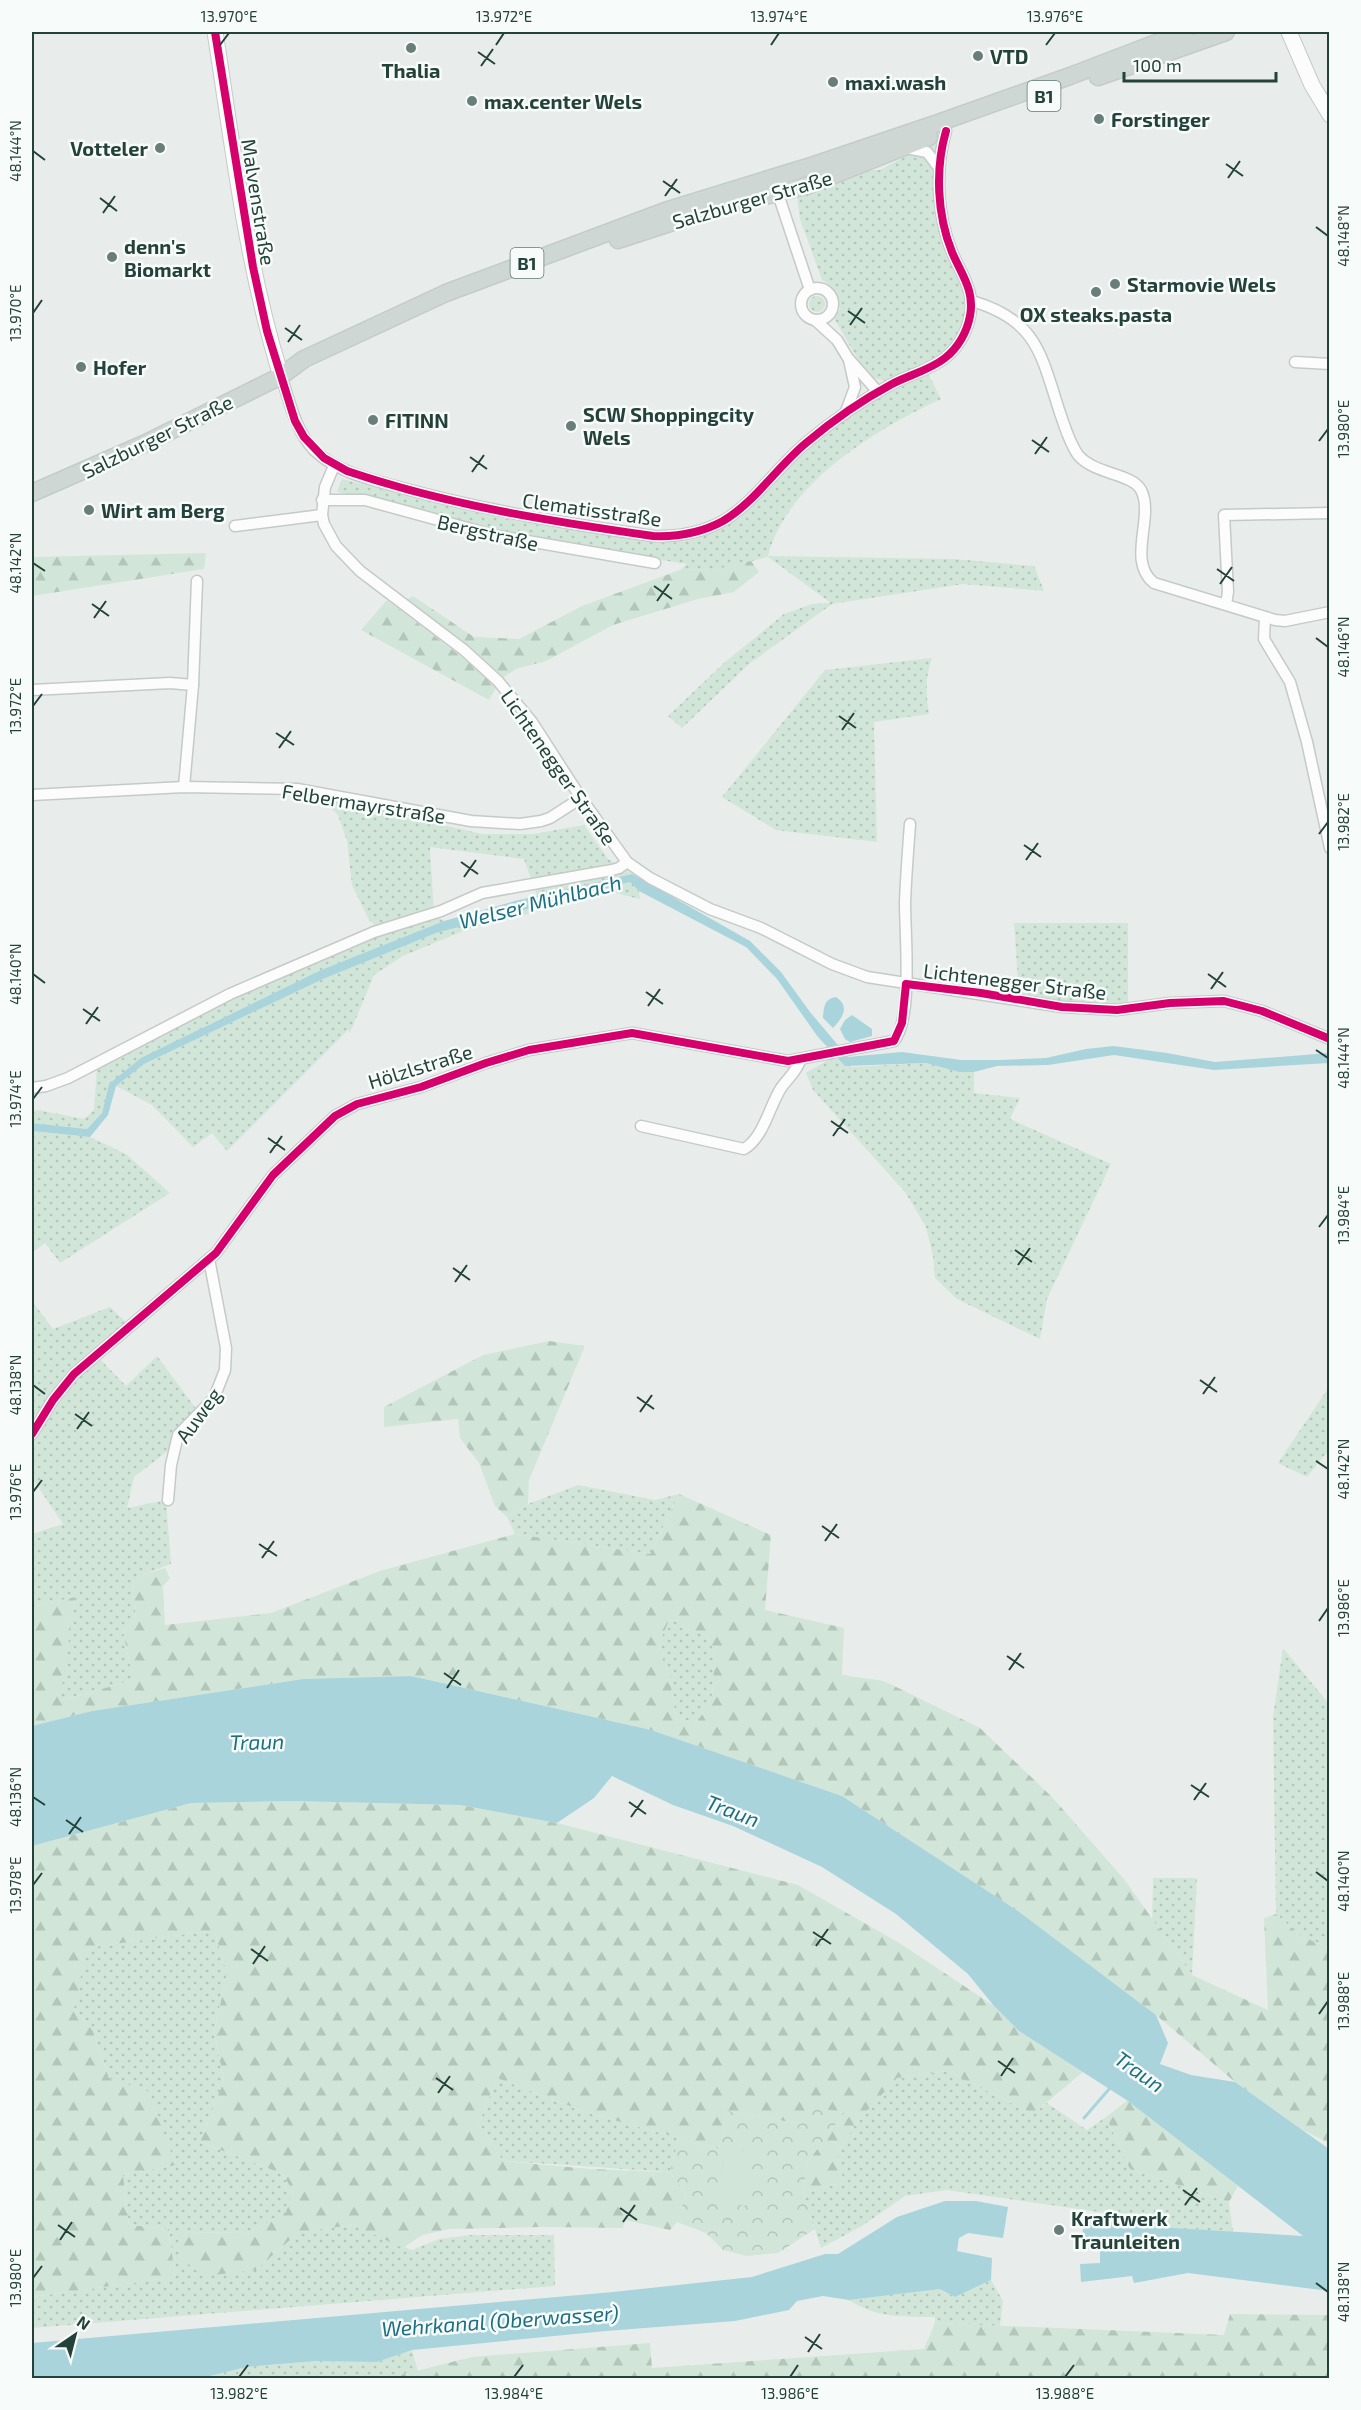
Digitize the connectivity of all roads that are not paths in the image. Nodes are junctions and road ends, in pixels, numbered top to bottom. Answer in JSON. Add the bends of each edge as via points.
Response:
{"nodes":[{"id":1,"x":215,"y":32,"type":"edge"},
{"id":2,"x":1185,"y":32,"type":"edge"},
{"id":3,"x":1226,"y":32,"type":"edge"},
{"id":4,"x":1289,"y":32,"type":"edge"},
{"id":5,"x":1329,"y":115,"type":"edge"},
{"id":6,"x":946,"y":131,"type":"junction"},
{"id":7,"x":901,"y":148,"type":"junction"},
{"id":8,"x":939,"y":168,"type":"junction"},
{"id":9,"x":773,"y":177,"type":"junction"},
{"id":10,"x":777,"y":194,"type":"junction"},
{"id":11,"x":810,"y":290,"type":"junction"},
{"id":12,"x":972,"y":301,"type":"junction"},
{"id":13,"x":831,"y":313,"type":"junction"},
{"id":14,"x":815,"y":320,"type":"junction"},
{"id":15,"x":837,"y":340,"type":"junction"},
{"id":16,"x":848,"y":358,"type":"junction"},
{"id":17,"x":1296,"y":362,"type":"dead end"},
{"id":18,"x":1329,"y":364,"type":"edge"},
{"id":19,"x":281,"y":376,"type":"junction"},
{"id":20,"x":855,"y":387,"type":"junction"},
{"id":21,"x":874,"y":394,"type":"junction"},
{"id":22,"x":845,"y":414,"type":"junction"},
{"id":23,"x":334,"y":466,"type":"junction"},
{"id":24,"x":32,"y":493,"type":"edge"},
{"id":25,"x":322,"y":500,"type":"junction"},
{"id":26,"x":1329,"y":513,"type":"edge"},
{"id":27,"x":322,"y":515,"type":"junction"},
{"id":28,"x":235,"y":526,"type":"dead end"},
{"id":29,"x":655,"y":563,"type":"dead end"},
{"id":30,"x":197,"y":581,"type":"dead end"},
{"id":31,"x":1226,"y":604,"type":"junction"},
{"id":32,"x":1329,"y":612,"type":"edge"},
{"id":33,"x":1264,"y":617,"type":"junction"},
{"id":34,"x":193,"y":685,"type":"junction"},
{"id":35,"x":32,"y":690,"type":"edge"},
{"id":36,"x":184,"y":788,"type":"junction"},
{"id":37,"x":32,"y":795,"type":"edge"},
{"id":38,"x":580,"y":798,"type":"junction"},
{"id":39,"x":909,"y":824,"type":"dead end"},
{"id":40,"x":1329,"y":848,"type":"edge"},
{"id":41,"x":627,"y":862,"type":"junction"},
{"id":42,"x":906,"y":984,"type":"junction"},
{"id":43,"x":1329,"y":1039,"type":"edge"},
{"id":44,"x":800,"y":1060,"type":"junction"},
{"id":45,"x":32,"y":1088,"type":"edge"},
{"id":46,"x":641,"y":1126,"type":"dead end"},
{"id":47,"x":210,"y":1259,"type":"junction"},
{"id":48,"x":32,"y":1434,"type":"edge"},
{"id":49,"x":168,"y":1500,"type":"dead end"}],
"edges":[{"from":1,"to":19,"type":"street","name":"Malvenstraße","via":[[253,267]]},
{"from":2,"to":9,"type":"main road","name":"Salzburger Straße","number":"B1","via":[[1070,76]]},
{"from":3,"to":6,"type":"main road","name":"Salzburger Straße","number":"B1"},
{"from":4,"to":5,"type":"street"},
{"from":6,"to":7,"type":"main road","name":"Salzburger Straße","number":"B1"},
{"from":6,"to":8,"type":"street"},
{"from":7,"to":8,"type":"street","via":[[927,152]]},
{"from":7,"to":10,"type":"main road","name":"Salzburger Straße","number":"B1"},
{"from":8,"to":12,"type":"street","via":[[944,225]]},
{"from":9,"to":10,"type":"street"},
{"from":9,"to":19,"type":"main road","name":"Salzburger Straße","number":"B1","via":[[668,210],[446,294],[304,359]]},
{"from":10,"to":11,"type":"street"},
{"from":10,"to":19,"type":"main road","name":"Salzburger Straße","number":"B1","via":[[713,209],[592,249],[436,309],[311,368]]},
{"from":11,"to":13,"type":"street","via":[[830,294]]},
{"from":11,"to":14,"type":"street","via":[[801,306]]},
{"from":12,"to":21,"type":"street","name":"Clematisstraße","via":[[962,337],[945,358]]},
{"from":12,"to":31,"type":"street","via":[[1016,321],[1032,338],[1078,455],[1093,467],[1128,479],[1141,490],[1143,559],[1149,579]]},
{"from":13,"to":14,"type":"street"},
{"from":13,"to":15,"type":"street"},
{"from":14,"to":15,"type":"street"},
{"from":15,"to":16,"type":"street"},
{"from":16,"to":20,"type":"street"},
{"from":16,"to":21,"type":"street"},
{"from":17,"to":18,"type":"street"},
{"from":19,"to":23,"type":"street","via":[[295,422],[313,448]]},
{"from":19,"to":24,"type":"main road","name":"Salzburger Straße","number":"B1","via":[[146,443]]},
{"from":20,"to":21,"type":"street"},
{"from":20,"to":22,"type":"street"},
{"from":21,"to":22,"type":"street","name":"Clematisstraße"},
{"from":22,"to":23,"type":"street","name":"Clematisstraße","via":[[788,458],[735,513],[703,530],[669,537],[486,509]]},
{"from":23,"to":25,"type":"street","name":"Lichtenegger Straße"},
{"from":25,"to":27,"type":"street","name":"Lichtenegger Straße"},
{"from":25,"to":29,"type":"street","name":"Bergstraße","via":[[365,500],[493,535]]},
{"from":26,"to":31,"type":"street","via":[[1224,515]]},
{"from":27,"to":28,"type":"street"},
{"from":27,"to":38,"type":"street","name":"Lichtenegger Straße","via":[[336,546],[360,571],[464,650],[498,681],[532,722]]},
{"from":30,"to":34,"type":"street"},
{"from":31,"to":33,"type":"street"},
{"from":32,"to":33,"type":"street","via":[[1285,621]]},
{"from":33,"to":40,"type":"street","via":[[1264,639],[1290,682],[1307,741]]},
{"from":34,"to":35,"type":"street"},
{"from":34,"to":36,"type":"street"},
{"from":36,"to":37,"type":"street","name":"Felbermayrstraße"},
{"from":36,"to":38,"type":"street","name":"Felbermayrstraße","via":[[297,789],[449,817],[520,824],[550,818]]},
{"from":38,"to":41,"type":"street","name":"Lichtenegger Straße"},
{"from":39,"to":42,"type":"street"},
{"from":41,"to":42,"type":"street","name":"Lichtenegger Straße","via":[[710,909],[761,928],[832,964],[867,977]]},
{"from":41,"to":45,"type":"street","via":[[612,870],[482,893],[441,911],[374,932],[230,994],[68,1078]]},
{"from":42,"to":43,"type":"street","name":"Lichtenegger Straße","via":[[1062,1008],[1117,1010],[1224,1001],[1262,1011]]},
{"from":42,"to":44,"type":"street","name":"Hölzlstraße","via":[[902,1023],[891,1044]]},
{"from":44,"to":46,"type":"street","via":[[756,1137],[744,1149]]},
{"from":44,"to":47,"type":"street","name":"Hölzlstraße","via":[[774,1061],[632,1033],[529,1050],[421,1087],[367,1100],[335,1116],[273,1175]]},
{"from":47,"to":48,"type":"street","name":"Hölzlstraße","via":[[74,1374]]},
{"from":47,"to":49,"type":"street","name":"Auweg","via":[[226,1347],[225,1370],[214,1398],[178,1435]]}]}
